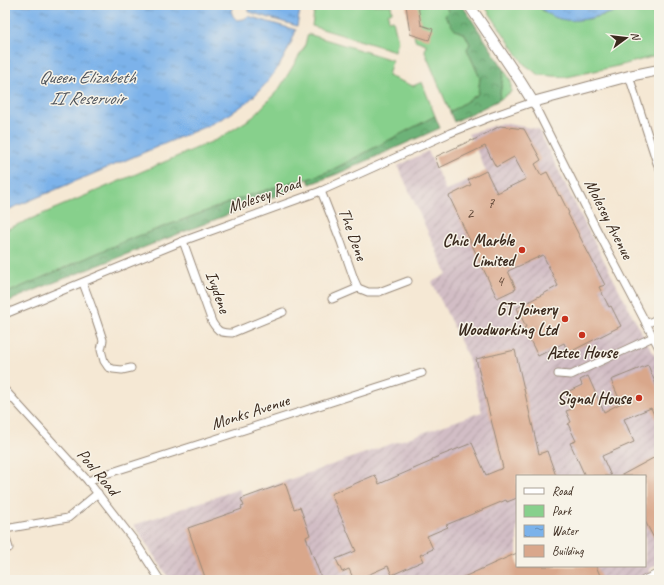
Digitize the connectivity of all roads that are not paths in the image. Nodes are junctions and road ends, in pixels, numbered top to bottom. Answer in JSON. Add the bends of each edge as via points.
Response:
{"nodes":[{"id":1,"x":469,"y":5,"type":"edge"},
{"id":2,"x":659,"y":70,"type":"edge"},
{"id":3,"x":628,"y":76,"type":"junction"},
{"id":4,"x":533,"y":102,"type":"junction"},
{"id":5,"x":659,"y":167,"type":"edge"},
{"id":6,"x":321,"y":191,"type":"junction"},
{"id":7,"x":183,"y":241,"type":"junction"},
{"id":8,"x":408,"y":281,"type":"dead end"},
{"id":9,"x":83,"y":283,"type":"junction"},
{"id":10,"x":358,"y":288,"type":"junction"},
{"id":11,"x":332,"y":299,"type":"dead end"},
{"id":12,"x":283,"y":312,"type":"dead end"},
{"id":13,"x":5,"y":314,"type":"edge"},
{"id":14,"x":659,"y":318,"type":"edge"},
{"id":15,"x":646,"y":324,"type":"junction"},
{"id":16,"x":653,"y":337,"type":"junction"},
{"id":17,"x":659,"y":348,"type":"edge"},
{"id":18,"x":131,"y":368,"type":"dead end"},
{"id":19,"x":422,"y":373,"type":"dead end"},
{"id":20,"x":558,"y":374,"type":"dead end"},
{"id":21,"x":5,"y":390,"type":"edge"},
{"id":22,"x":88,"y":481,"type":"junction"},
{"id":23,"x":98,"y":493,"type":"junction"},
{"id":24,"x":5,"y":529,"type":"edge"},
{"id":25,"x":5,"y":536,"type":"edge"},
{"id":26,"x":9,"y":548,"type":"dead end"},
{"id":27,"x":659,"y":573,"type":"edge"},
{"id":28,"x":160,"y":580,"type":"edge"},
{"id":29,"x":644,"y":580,"type":"edge"}],
"edges":[{"from":1,"to":4,"type":"main road"},
{"from":2,"to":3,"type":"main road"},
{"from":3,"to":4,"type":"main road"},
{"from":3,"to":5,"type":"street"},
{"from":4,"to":6,"type":"street","name":"Molesey Road","via":[[450,132]]},
{"from":4,"to":15,"type":"street","name":"Molesey Avenue"},
{"from":6,"to":7,"type":"street","name":"Molesey Road"},
{"from":6,"to":10,"type":"street","name":"The Dene"},
{"from":7,"to":9,"type":"street","name":"Molesey Road"},
{"from":7,"to":12,"type":"street","name":"Ivydene","via":[[216,330],[232,333]]},
{"from":8,"to":10,"type":"street","via":[[379,292],[368,292]]},
{"from":9,"to":13,"type":"street","name":"Molesey Road"},
{"from":9,"to":18,"type":"street","via":[[103,340],[101,350],[104,361],[113,369]]},
{"from":10,"to":11,"type":"street"},
{"from":14,"to":15,"type":"street"},
{"from":15,"to":16,"type":"street","name":"Molesey Avenue"},
{"from":16,"to":17,"type":"street","name":"Molesey Avenue"},
{"from":16,"to":20,"type":"street","via":[[571,375]]},
{"from":19,"to":22,"type":"street","name":"Monks Avenue"},
{"from":21,"to":22,"type":"street","name":"Pool Road"},
{"from":22,"to":23,"type":"street","name":"Pool Road"},
{"from":23,"to":24,"type":"street","via":[[68,518]]},
{"from":23,"to":28,"type":"street","name":"Pool Road","via":[[136,542]]},
{"from":25,"to":26,"type":"street"},
{"from":27,"to":29,"type":"street"}]}
